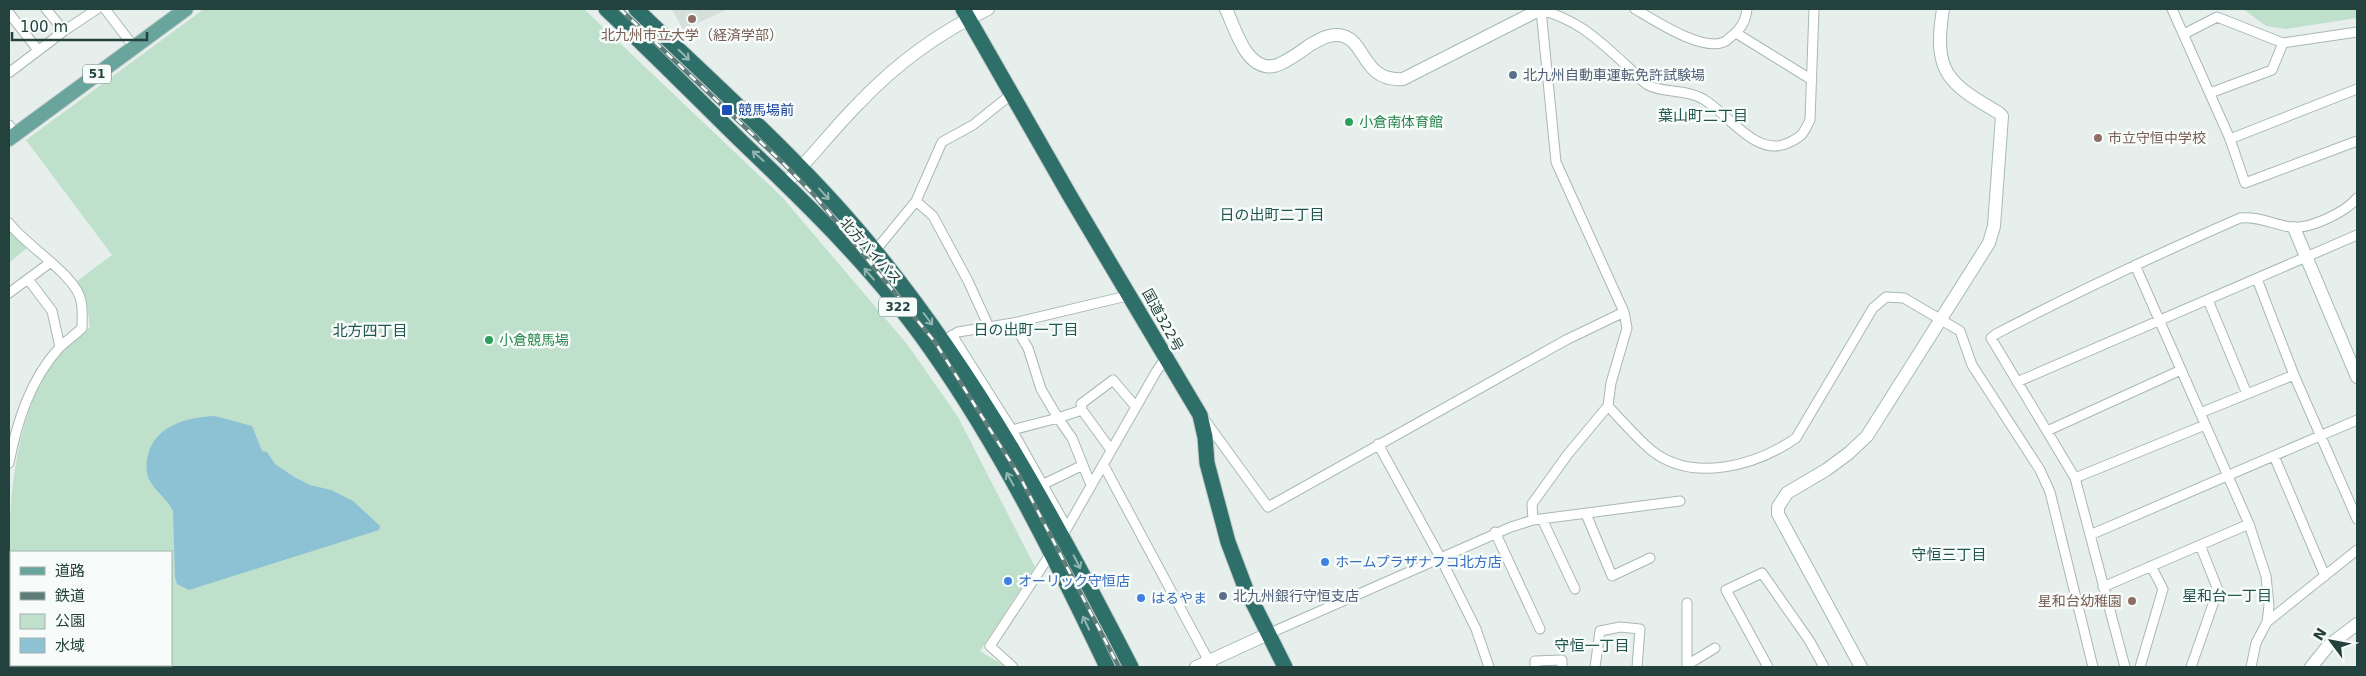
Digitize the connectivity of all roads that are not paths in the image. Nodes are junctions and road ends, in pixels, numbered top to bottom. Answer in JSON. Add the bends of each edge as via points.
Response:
{"nodes":[{"id":1,"x":46,"y":9,"type":"edge"},
{"id":2,"x":97,"y":9,"type":"edge"},
{"id":3,"x":105,"y":9,"type":"edge"},
{"id":4,"x":186,"y":9,"type":"edge"},
{"id":5,"x":606,"y":9,"type":"edge"},
{"id":6,"x":636,"y":9,"type":"edge"},
{"id":7,"x":988,"y":9,"type":"edge"},
{"id":8,"x":1226,"y":9,"type":"edge"},
{"id":9,"x":1541,"y":9,"type":"edge"},
{"id":10,"x":1635,"y":9,"type":"edge"},
{"id":11,"x":1747,"y":9,"type":"edge"},
{"id":12,"x":1814,"y":9,"type":"edge"},
{"id":13,"x":1943,"y":9,"type":"edge"},
{"id":14,"x":2172,"y":9,"type":"edge"},
{"id":15,"x":9,"y":13,"type":"edge"},
{"id":16,"x":2218,"y":13,"type":"edge"},
{"id":17,"x":966,"y":14,"type":"edge"},
{"id":18,"x":64,"y":31,"type":"junction"},
{"id":19,"x":2357,"y":32,"type":"edge"},
{"id":20,"x":1736,"y":33,"type":"junction"},
{"id":21,"x":2184,"y":34,"type":"junction"},
{"id":22,"x":2283,"y":42,"type":"junction"},
{"id":23,"x":134,"y":47,"type":"junction"},
{"id":24,"x":38,"y":50,"type":"junction"},
{"id":25,"x":9,"y":71,"type":"edge"},
{"id":26,"x":1812,"y":80,"type":"junction"},
{"id":27,"x":2357,"y":89,"type":"edge"},
{"id":28,"x":1013,"y":93,"type":"junction"},
{"id":29,"x":2210,"y":93,"type":"junction"},
{"id":30,"x":11,"y":133,"type":"edge"},
{"id":31,"x":2230,"y":139,"type":"junction"},
{"id":32,"x":2357,"y":141,"type":"edge"},
{"id":33,"x":801,"y":168,"type":"junction"},
{"id":34,"x":787,"y":182,"type":"junction"},
{"id":35,"x":2357,"y":198,"type":"edge"},
{"id":36,"x":916,"y":201,"type":"junction"},
{"id":37,"x":9,"y":223,"type":"edge"},
{"id":38,"x":2294,"y":228,"type":"junction"},
{"id":39,"x":2357,"y":236,"type":"edge"},
{"id":40,"x":876,"y":251,"type":"junction"},
{"id":41,"x":2306,"y":259,"type":"junction"},
{"id":42,"x":51,"y":262,"type":"junction"},
{"id":43,"x":2135,"y":264,"type":"junction"},
{"id":44,"x":28,"y":279,"type":"junction"},
{"id":45,"x":2257,"y":279,"type":"junction"},
{"id":46,"x":9,"y":293,"type":"edge"},
{"id":47,"x":1131,"y":296,"type":"junction"},
{"id":48,"x":2208,"y":300,"type":"junction"},
{"id":49,"x":1624,"y":312,"type":"junction"},
{"id":50,"x":1940,"y":318,"type":"junction"},
{"id":51,"x":2159,"y":320,"type":"junction"},
{"id":52,"x":1013,"y":324,"type":"junction"},
{"id":53,"x":988,"y":327,"type":"junction"},
{"id":54,"x":948,"y":337,"type":"junction"},
{"id":55,"x":60,"y":347,"type":"junction"},
{"id":56,"x":930,"y":347,"type":"junction"},
{"id":57,"x":1166,"y":359,"type":"junction"},
{"id":58,"x":2181,"y":370,"type":"junction"},
{"id":59,"x":2294,"y":375,"type":"junction"},
{"id":60,"x":2357,"y":377,"type":"edge"},
{"id":61,"x":2017,"y":382,"type":"junction"},
{"id":62,"x":2247,"y":394,"type":"junction"},
{"id":63,"x":1608,"y":406,"type":"junction"},
{"id":64,"x":1136,"y":407,"type":"junction"},
{"id":65,"x":1082,"y":410,"type":"junction"},
{"id":66,"x":2200,"y":413,"type":"junction"},
{"id":67,"x":1200,"y":415,"type":"junction"},
{"id":68,"x":1058,"y":418,"type":"junction"},
{"id":69,"x":2357,"y":420,"type":"edge"},
{"id":70,"x":2204,"y":425,"type":"junction"},
{"id":71,"x":1012,"y":430,"type":"junction"},
{"id":72,"x":2047,"y":431,"type":"junction"},
{"id":73,"x":2322,"y":435,"type":"junction"},
{"id":74,"x":1378,"y":444,"type":"junction"},
{"id":75,"x":1111,"y":450,"type":"junction"},
{"id":76,"x":2274,"y":456,"type":"junction"},
{"id":77,"x":9,"y":463,"type":"edge"},
{"id":78,"x":1103,"y":464,"type":"junction"},
{"id":79,"x":1083,"y":465,"type":"junction"},
{"id":80,"x":2228,"y":476,"type":"junction"},
{"id":81,"x":2075,"y":478,"type":"junction"},
{"id":82,"x":1044,"y":484,"type":"junction"},
{"id":83,"x":1091,"y":485,"type":"junction"},
{"id":84,"x":1680,"y":502,"type":"dead end"},
{"id":85,"x":1586,"y":514,"type":"junction"},
{"id":86,"x":2357,"y":519,"type":"edge"},
{"id":87,"x":1538,"y":520,"type":"junction"},
{"id":88,"x":2249,"y":524,"type":"junction"},
{"id":89,"x":1065,"y":532,"type":"junction"},
{"id":90,"x":1494,"y":532,"type":"junction"},
{"id":91,"x":2090,"y":535,"type":"junction"},
{"id":92,"x":2200,"y":545,"type":"junction"},
{"id":93,"x":2357,"y":550,"type":"edge"},
{"id":94,"x":1050,"y":555,"type":"junction"},
{"id":95,"x":1440,"y":557,"type":"junction"},
{"id":96,"x":1650,"y":558,"type":"dead end"},
{"id":97,"x":2151,"y":566,"type":"junction"},
{"id":98,"x":2324,"y":576,"type":"junction"},
{"id":99,"x":2103,"y":587,"type":"junction"},
{"id":100,"x":1574,"y":589,"type":"dead end"},
{"id":101,"x":1687,"y":603,"type":"dead end"},
{"id":102,"x":2267,"y":622,"type":"junction"},
{"id":103,"x":2357,"y":624,"type":"edge"},
{"id":104,"x":1540,"y":629,"type":"dead end"},
{"id":105,"x":1268,"y":634,"type":"junction"},
{"id":106,"x":1715,"y":648,"type":"dead end"},
{"id":107,"x":1210,"y":664,"type":"edge"},
{"id":108,"x":1686,"y":666,"type":"edge"},
{"id":109,"x":1013,"y":667,"type":"edge"},
{"id":110,"x":1107,"y":667,"type":"edge"},
{"id":111,"x":1131,"y":667,"type":"edge"},
{"id":112,"x":1196,"y":667,"type":"edge"},
{"id":113,"x":1285,"y":667,"type":"edge"},
{"id":114,"x":1489,"y":667,"type":"edge"},
{"id":115,"x":1534,"y":667,"type":"edge"},
{"id":116,"x":1562,"y":667,"type":"edge"},
{"id":117,"x":1595,"y":667,"type":"edge"},
{"id":118,"x":1637,"y":667,"type":"edge"},
{"id":119,"x":1768,"y":667,"type":"edge"},
{"id":120,"x":1824,"y":667,"type":"edge"},
{"id":121,"x":1861,"y":667,"type":"edge"},
{"id":122,"x":2093,"y":667,"type":"edge"},
{"id":123,"x":2125,"y":667,"type":"edge"},
{"id":124,"x":2140,"y":667,"type":"edge"},
{"id":125,"x":2191,"y":667,"type":"edge"},
{"id":126,"x":2252,"y":667,"type":"edge"},
{"id":127,"x":2311,"y":667,"type":"edge"}],
"edges":[{"from":1,"to":18,"type":"street"},
{"from":2,"to":18,"type":"street"},
{"from":3,"to":23,"type":"street"},
{"from":4,"to":23,"type":"main road","number":"51"},
{"from":34,"to":5,"type":"highway","name":"北方バイパス","number":"322","one_way":true},
{"from":6,"to":33,"type":"highway","name":"北方バイパス","number":"322","one_way":true},
{"from":7,"to":17,"type":"street"},
{"from":8,"to":9,"type":"street","via":[[1248,54],[1256,63],[1276,65],[1326,36],[1339,35],[1358,47],[1369,67],[1391,80],[1403,79]]},
{"from":9,"to":26,"type":"street","via":[[1587,30],[1649,86],[1696,94],[1762,145],[1780,147],[1802,136],[1810,120]]},
{"from":9,"to":49,"type":"street","via":[[1556,162]]},
{"from":10,"to":20,"type":"street","via":[[1676,33],[1706,43],[1723,43]]},
{"from":11,"to":20,"type":"street","via":[[1746,20]]},
{"from":12,"to":26,"type":"street"},
{"from":13,"to":50,"type":"street","via":[[1939,41],[1942,63],[1950,78],[1964,92],[1999,113],[2002,121],[1994,226],[1989,243]]},
{"from":14,"to":21,"type":"street"},
{"from":15,"to":24,"type":"street"},
{"from":16,"to":21,"type":"street"},
{"from":16,"to":22,"type":"street"},
{"from":17,"to":28,"type":"highway","name":"国道322号"},
{"from":17,"to":33,"type":"street","via":[[904,60],[859,103]]},
{"from":18,"to":24,"type":"street"},
{"from":19,"to":22,"type":"street"},
{"from":20,"to":26,"type":"street"},
{"from":21,"to":29,"type":"street"},
{"from":22,"to":29,"type":"street","via":[[2272,70]]},
{"from":23,"to":30,"type":"main road","number":"51"},
{"from":24,"to":25,"type":"street"},
{"from":27,"to":31,"type":"street"},
{"from":28,"to":36,"type":"street","via":[[973,125],[942,142]]},
{"from":28,"to":47,"type":"highway","name":"国道322号"},
{"from":29,"to":31,"type":"street"},
{"from":31,"to":32,"type":"street","via":[[2245,183]]},
{"from":33,"to":34,"type":"street"},
{"from":33,"to":40,"type":"highway","name":"北方バイパス","number":"322","one_way":true},
{"from":56,"to":34,"type":"highway","name":"北方バイパス","number":"322","one_way":true},
{"from":35,"to":38,"type":"street","via":[[2334,216]]},
{"from":36,"to":40,"type":"street"},
{"from":36,"to":53,"type":"street","via":[[933,216],[968,281]]},
{"from":37,"to":42,"type":"street","via":[[18,235]]},
{"from":38,"to":41,"type":"street"},
{"from":38,"to":43,"type":"street","via":[[2240,218]]},
{"from":39,"to":41,"type":"street"},
{"from":40,"to":54,"type":"highway","name":"北方バイパス","number":"322","one_way":true},
{"from":41,"to":45,"type":"street"},
{"from":41,"to":60,"type":"street"},
{"from":42,"to":44,"type":"street"},
{"from":42,"to":55,"type":"street","via":[[68,278],[81,299],[82,328]]},
{"from":43,"to":51,"type":"street"},
{"from":43,"to":61,"type":"street","via":[[1993,336],[1992,341]]},
{"from":44,"to":46,"type":"street"},
{"from":44,"to":55,"type":"street","via":[[52,312]]},
{"from":45,"to":48,"type":"street"},
{"from":45,"to":59,"type":"street"},
{"from":47,"to":52,"type":"street"},
{"from":47,"to":57,"type":"highway","name":"国道322号"},
{"from":48,"to":51,"type":"street"},
{"from":48,"to":62,"type":"street"},
{"from":49,"to":63,"type":"street","via":[[1628,328],[1611,383]]},
{"from":49,"to":74,"type":"street","via":[[1566,340]]},
{"from":50,"to":63,"type":"street","via":[[1904,298],[1880,300],[1796,438],[1783,447],[1721,468],[1685,466],[1663,458]]},
{"from":50,"to":121,"type":"street","via":[[1867,436],[1826,470],[1787,493],[1778,507],[1778,514]]},
{"from":50,"to":122,"type":"street","via":[[1960,331],[1972,365],[2040,470],[2050,492]]},
{"from":51,"to":58,"type":"street"},
{"from":51,"to":61,"type":"street"},
{"from":52,"to":53,"type":"street"},
{"from":52,"to":68,"type":"street","via":[[1028,348],[1040,389]]},
{"from":53,"to":54,"type":"street"},
{"from":54,"to":56,"type":"street"},
{"from":54,"to":71,"type":"street"},
{"from":54,"to":89,"type":"highway","name":"北方バイパス","number":"322"},
{"from":55,"to":77,"type":"street","via":[[37,377],[14,435]]},
{"from":94,"to":56,"type":"highway","name":"北方バイパス","number":"322","one_way":true,"via":[[995,451]]},
{"from":57,"to":64,"type":"street"},
{"from":57,"to":67,"type":"highway","name":"国道322号"},
{"from":58,"to":66,"type":"street"},
{"from":58,"to":72,"type":"street"},
{"from":59,"to":62,"type":"street"},
{"from":59,"to":73,"type":"street"},
{"from":61,"to":72,"type":"street"},
{"from":62,"to":66,"type":"street"},
{"from":63,"to":87,"type":"street","via":[[1532,504]]},
{"from":64,"to":65,"type":"street","via":[[1113,380],[1081,404]]},
{"from":64,"to":75,"type":"street"},
{"from":65,"to":68,"type":"street"},
{"from":65,"to":75,"type":"street"},
{"from":66,"to":70,"type":"street"},
{"from":67,"to":74,"type":"street","via":[[1268,507]]},
{"from":67,"to":105,"type":"highway","name":"国道322号","via":[[1207,463],[1228,542]]},
{"from":68,"to":71,"type":"street"},
{"from":68,"to":79,"type":"street","via":[[1072,438]]},
{"from":69,"to":73,"type":"street"},
{"from":70,"to":80,"type":"street"},
{"from":70,"to":81,"type":"street"},
{"from":71,"to":82,"type":"street"},
{"from":72,"to":81,"type":"street"},
{"from":73,"to":76,"type":"street"},
{"from":73,"to":86,"type":"street"},
{"from":74,"to":95,"type":"street"},
{"from":75,"to":78,"type":"street"},
{"from":76,"to":80,"type":"street"},
{"from":76,"to":98,"type":"street"},
{"from":78,"to":83,"type":"street"},
{"from":78,"to":107,"type":"street"},
{"from":79,"to":82,"type":"street"},
{"from":79,"to":83,"type":"street"},
{"from":80,"to":88,"type":"street"},
{"from":80,"to":91,"type":"street"},
{"from":81,"to":91,"type":"street"},
{"from":82,"to":89,"type":"street"},
{"from":83,"to":89,"type":"street"},
{"from":84,"to":85,"type":"street"},
{"from":85,"to":87,"type":"street"},
{"from":85,"to":96,"type":"street","via":[[1612,576]]},
{"from":87,"to":90,"type":"street"},
{"from":87,"to":100,"type":"street"},
{"from":88,"to":92,"type":"street"},
{"from":88,"to":102,"type":"street","via":[[2269,588]]},
{"from":89,"to":94,"type":"street"},
{"from":89,"to":111,"type":"highway","name":"北方バイパス","number":"322","one_way":true},
{"from":90,"to":95,"type":"street"},
{"from":90,"to":104,"type":"street"},
{"from":91,"to":99,"type":"street"},
{"from":92,"to":97,"type":"street"},
{"from":92,"to":125,"type":"street","via":[[2218,590]]},
{"from":93,"to":98,"type":"street"},
{"from":94,"to":109,"type":"street","via":[[990,646]]},
{"from":110,"to":94,"type":"highway","name":"北方バイパス","number":"322","one_way":true},
{"from":95,"to":105,"type":"street"},
{"from":95,"to":114,"type":"street","via":[[1476,630]]},
{"from":97,"to":99,"type":"street"},
{"from":97,"to":124,"type":"street","via":[[2163,588]]},
{"from":98,"to":102,"type":"street"},
{"from":99,"to":123,"type":"street"},
{"from":101,"to":108,"type":"street"},
{"from":102,"to":126,"type":"street","via":[[2256,642]]},
{"from":103,"to":127,"type":"street","via":[[2328,646]]},
{"from":105,"to":107,"type":"street"},
{"from":105,"to":113,"type":"highway","name":"国道322号"},
{"from":106,"to":108,"type":"street"},
{"from":107,"to":112,"type":"street"},
{"from":115,"to":116,"type":"street","via":[[1534,661],[1562,660]]},
{"from":117,"to":118,"type":"street","via":[[1600,631],[1620,626],[1640,629]]},
{"from":119,"to":120,"type":"street","via":[[1726,590],[1762,573]]}]}
